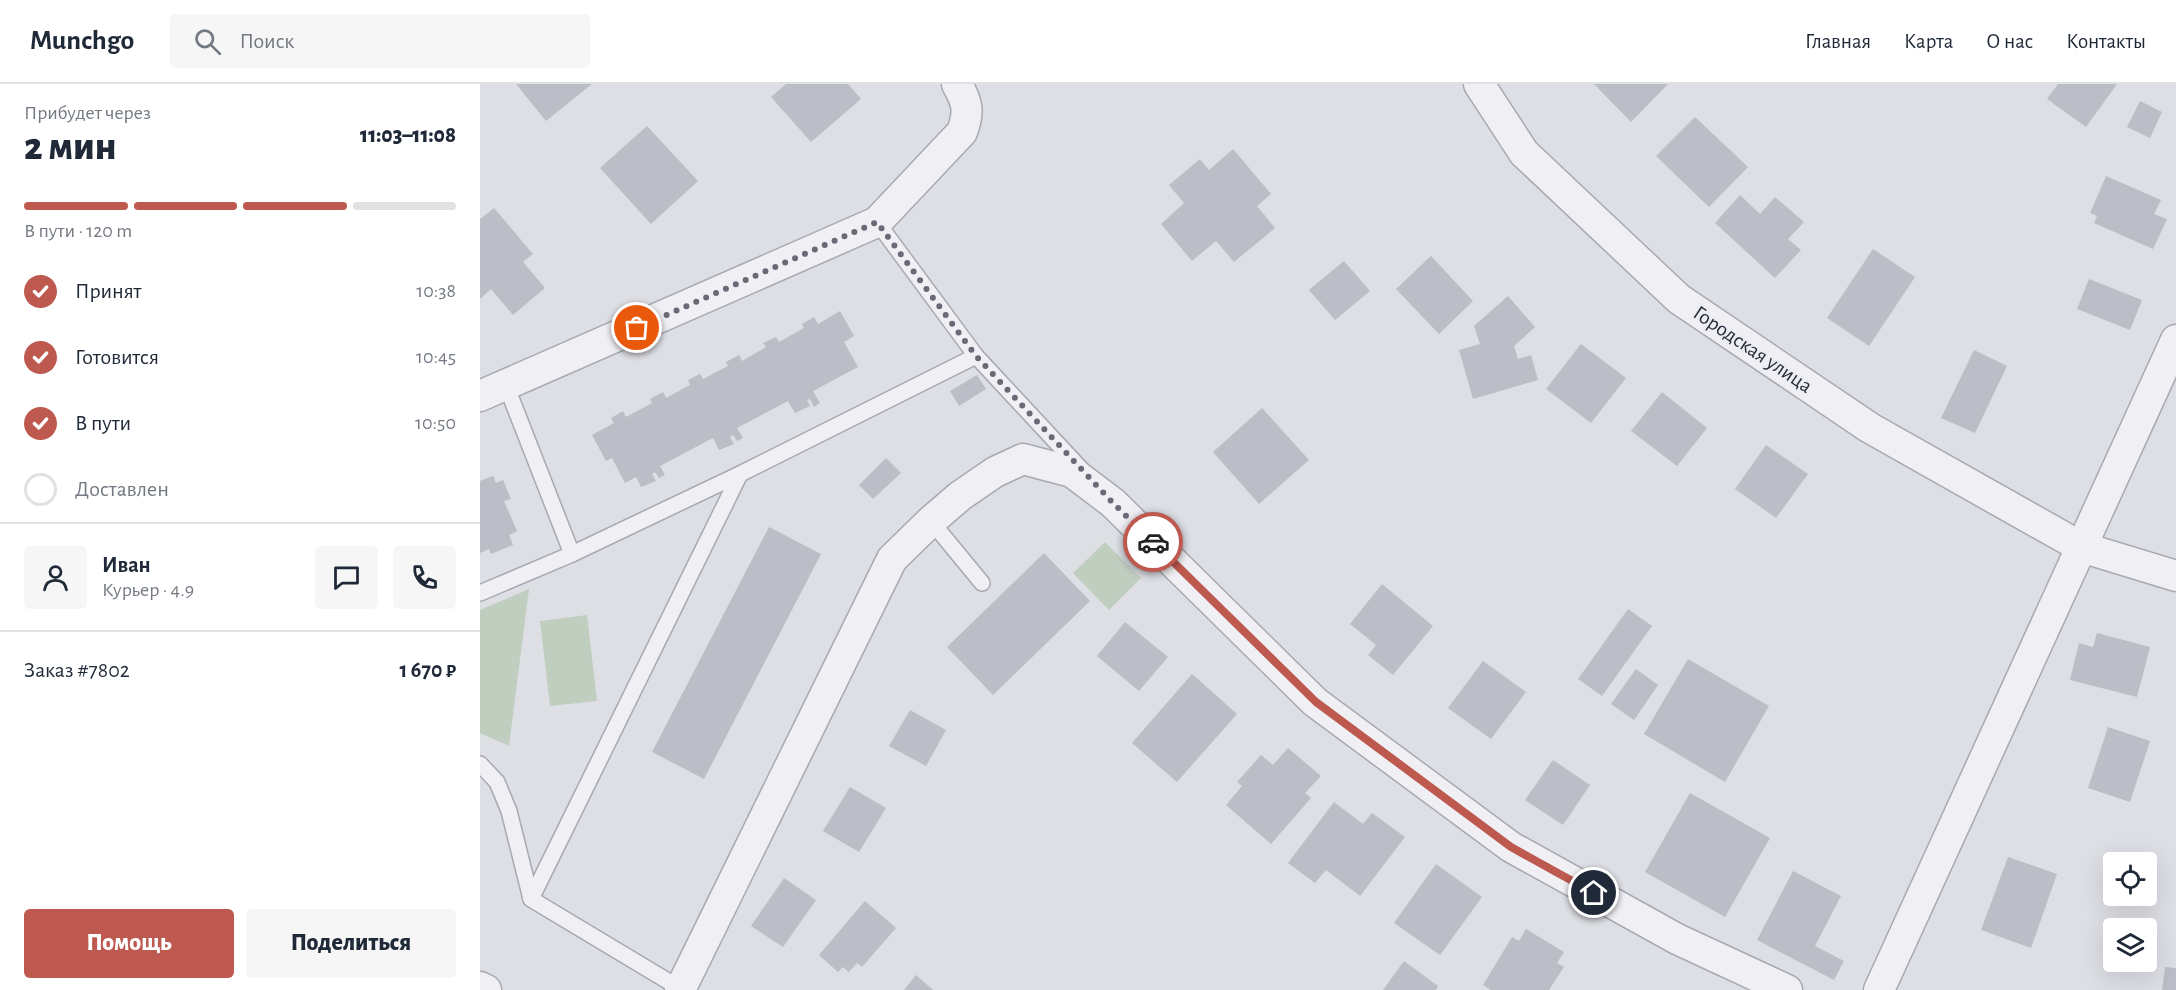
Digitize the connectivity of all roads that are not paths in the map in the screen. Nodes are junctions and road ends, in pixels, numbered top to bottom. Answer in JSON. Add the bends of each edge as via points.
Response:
{"nodes":[{"id":1,"x":957,"y":84,"type":"edge"},
{"id":2,"x":1479,"y":84,"type":"edge"},
{"id":3,"x":877,"y":222,"type":"junction"},
{"id":4,"x":2176,"y":340,"type":"edge"},
{"id":5,"x":976,"y":356,"type":"junction"},
{"id":6,"x":493,"y":391,"type":"edge"},
{"id":7,"x":740,"y":474,"type":"junction"},
{"id":8,"x":1113,"y":503,"type":"junction"},
{"id":9,"x":931,"y":521,"type":"junction"},
{"id":10,"x":2081,"y":547,"type":"junction"},
{"id":11,"x":572,"y":554,"type":"junction"},
{"id":12,"x":2176,"y":576,"type":"edge"},
{"id":13,"x":982,"y":583,"type":"dead end"},
{"id":14,"x":480,"y":592,"type":"edge"},
{"id":15,"x":480,"y":764,"type":"edge"},
{"id":16,"x":531,"y":899,"type":"junction"},
{"id":17,"x":480,"y":987,"type":"edge"},
{"id":18,"x":486,"y":990,"type":"edge"},
{"id":19,"x":681,"y":990,"type":"edge"},
{"id":20,"x":1787,"y":990,"type":"edge"},
{"id":21,"x":1879,"y":990,"type":"edge"}],
"edges":[{"from":1,"to":3,"type":"street","via":[[966,101],[967,120],[962,132]]},
{"from":2,"to":10,"type":"street","name":"Городская улица","via":[[1524,153],[1679,299],[1870,428]]},
{"from":3,"to":5,"type":"lane"},
{"from":3,"to":6,"type":"street"},
{"from":4,"to":10,"type":"street"},
{"from":5,"to":7,"type":"lane"},
{"from":5,"to":8,"type":"lane"},
{"from":6,"to":11,"type":"lane"},
{"from":7,"to":11,"type":"lane"},
{"from":7,"to":16,"type":"lane"},
{"from":8,"to":9,"type":"street","via":[[1072,472],[1023,459],[995,472]]},
{"from":8,"to":20,"type":"street","via":[[1316,702],[1511,847],[1677,939]]},
{"from":9,"to":13,"type":"lane"},
{"from":9,"to":19,"type":"street","via":[[892,560]]},
{"from":10,"to":12,"type":"street","name":"Городская улица"},
{"from":10,"to":21,"type":"street"},
{"from":11,"to":14,"type":"lane"},
{"from":15,"to":16,"type":"lane","via":[[497,782],[509,811]]},
{"from":16,"to":19,"type":"lane"},
{"from":17,"to":18,"type":"street"}]}
